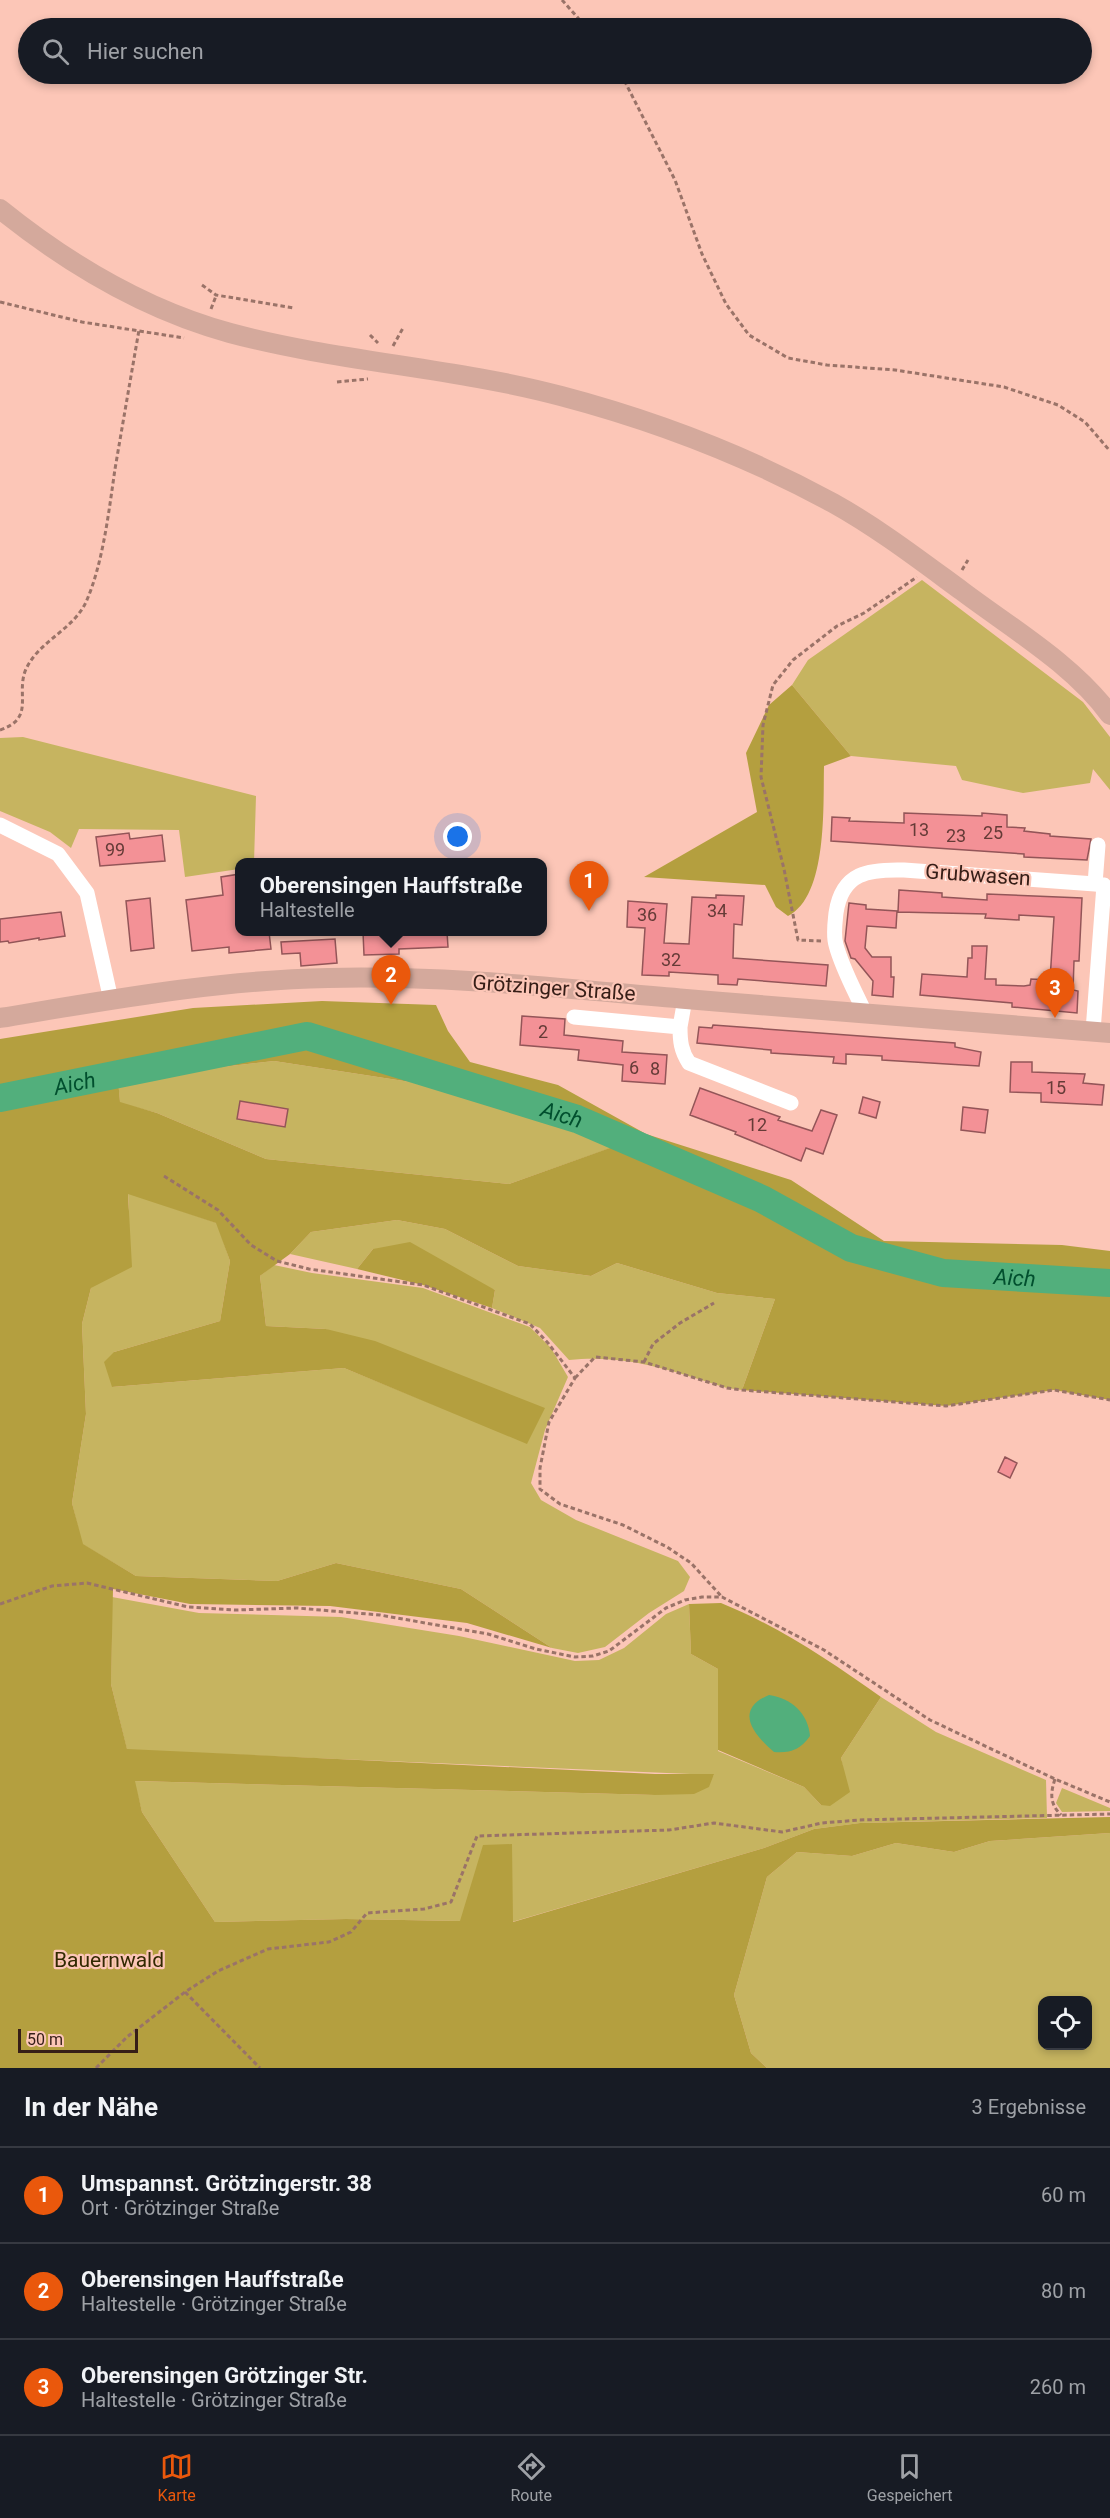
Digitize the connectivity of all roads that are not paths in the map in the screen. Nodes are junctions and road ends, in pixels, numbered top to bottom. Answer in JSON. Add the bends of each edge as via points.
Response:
{"nodes":[{"id":1,"x":0,"y":209,"type":"edge"},
{"id":2,"x":1110,"y":715,"type":"edge"},
{"id":3,"x":0,"y":825,"type":"edge"},
{"id":4,"x":1098,"y":845,"type":"dead end"},
{"id":5,"x":1095,"y":884,"type":"junction"},
{"id":6,"x":684,"y":999,"type":"junction"},
{"id":7,"x":111,"y":1000,"type":"junction"},
{"id":8,"x":866,"y":1013,"type":"junction"},
{"id":9,"x":574,"y":1017,"type":"dead end"},
{"id":10,"x":0,"y":1018,"type":"edge"},
{"id":11,"x":680,"y":1027,"type":"junction"},
{"id":12,"x":1101,"y":1032,"type":"edge"},
{"id":13,"x":791,"y":1103,"type":"dead end"}],
"edges":[{"from":1,"to":2,"type":"main road","via":[[67,258],[114,285],[206,325],[308,350],[558,395],[691,436],[757,464],[836,505],[930,567],[1067,670],[1096,695]]},
{"from":3,"to":7,"type":"street","via":[[58,854],[87,893]]},
{"from":4,"to":5,"type":"street"},
{"from":5,"to":8,"type":"street","name":"Grubwasen","via":[[878,869],[865,872],[843,888],[838,900],[835,942]]},
{"from":5,"to":12,"type":"street","via":[[1104,885]]},
{"from":6,"to":7,"type":"main road","name":"Grötzinger Straße","via":[[372,977],[279,979]]},
{"from":6,"to":8,"type":"main road","name":"Grötzinger Straße"},
{"from":6,"to":11,"type":"street"},
{"from":7,"to":10,"type":"main road","name":"Grötzinger Straße"},
{"from":8,"to":12,"type":"main road","name":"Grötzinger Straße"},
{"from":9,"to":11,"type":"street"},
{"from":11,"to":13,"type":"street","via":[[683,1054],[689,1063]]}]}
